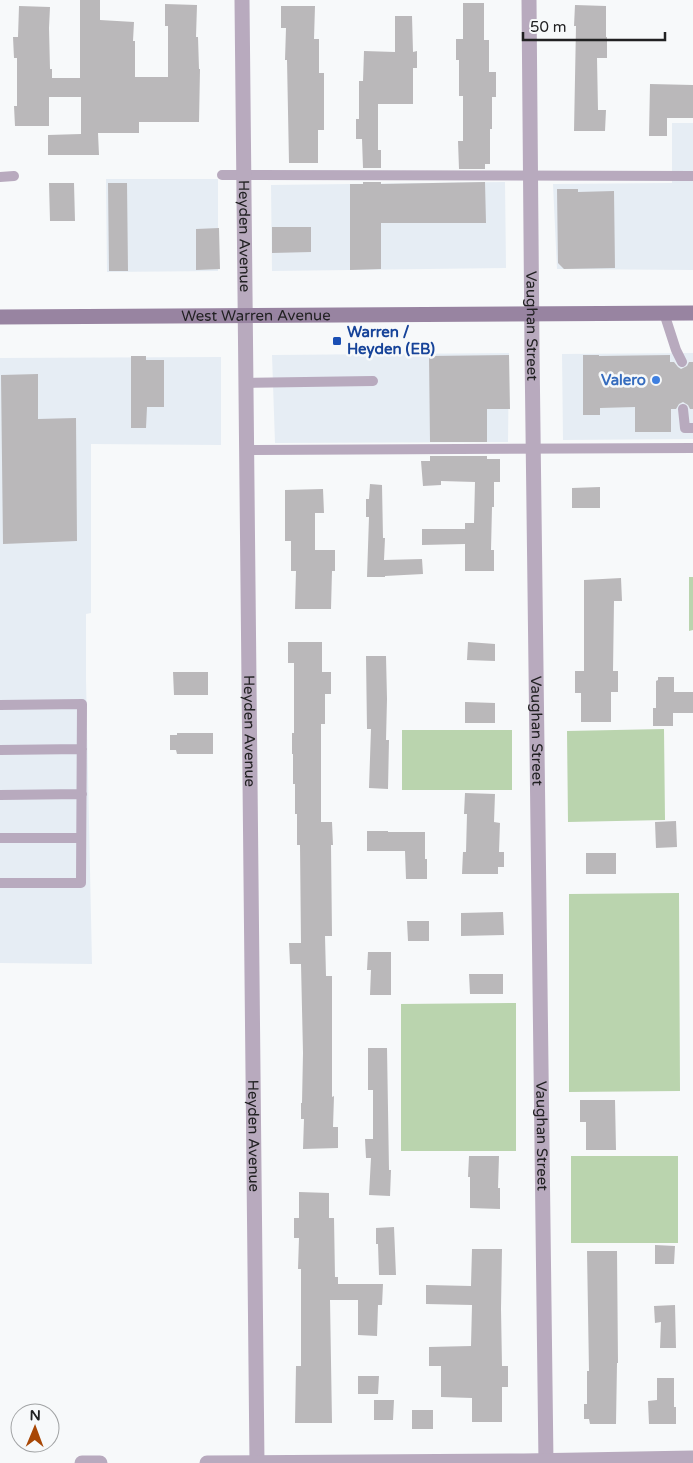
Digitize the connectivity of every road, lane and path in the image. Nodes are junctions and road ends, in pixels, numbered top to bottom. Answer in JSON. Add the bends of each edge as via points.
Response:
{"nodes":[{"id":1,"x":242,"y":0,"type":"edge"},
{"id":2,"x":529,"y":0,"type":"edge"},
{"id":3,"x":222,"y":175,"type":"dead end"},
{"id":4,"x":14,"y":176,"type":"dead end"},
{"id":5,"x":243,"y":176,"type":"junction"},
{"id":6,"x":531,"y":176,"type":"junction"},
{"id":7,"x":693,"y":176,"type":"edge"},
{"id":8,"x":0,"y":177,"type":"edge"},
{"id":9,"x":693,"y":313,"type":"edge"},
{"id":10,"x":532,"y":314,"type":"junction"},
{"id":11,"x":664,"y":314,"type":"junction"},
{"id":12,"x":245,"y":315,"type":"junction"},
{"id":13,"x":0,"y":317,"type":"edge"},
{"id":14,"x":682,"y":362,"type":"dead end"},
{"id":15,"x":373,"y":381,"type":"dead end"},
{"id":16,"x":245,"y":383,"type":"junction"},
{"id":17,"x":683,"y":409,"type":"dead end"},
{"id":18,"x":693,"y":428,"type":"edge"},
{"id":19,"x":534,"y":448,"type":"junction"},
{"id":20,"x":693,"y":448,"type":"edge"},
{"id":21,"x":246,"y":450,"type":"junction"},
{"id":22,"x":0,"y":705,"type":"edge"},
{"id":23,"x":82,"y":749,"type":"junction"},
{"id":24,"x":0,"y":750,"type":"edge"},
{"id":25,"x":82,"y":794,"type":"junction"},
{"id":26,"x":0,"y":795,"type":"edge"},
{"id":27,"x":0,"y":838,"type":"edge"},
{"id":28,"x":81,"y":838,"type":"junction"},
{"id":29,"x":0,"y":883,"type":"edge"},
{"id":30,"x":693,"y":1458,"type":"edge"},
{"id":31,"x":546,"y":1462,"type":"edge"},
{"id":32,"x":82,"y":1463,"type":"edge"},
{"id":33,"x":100,"y":1463,"type":"edge"},
{"id":34,"x":208,"y":1463,"type":"edge"},
{"id":35,"x":257,"y":1463,"type":"edge"}],
"edges":[{"from":1,"to":5,"type":"street","name":"Heyden Avenue"},
{"from":2,"to":6,"type":"street","name":"Vaughan Street"},
{"from":3,"to":5,"type":"lane"},
{"from":4,"to":8,"type":"lane"},
{"from":5,"to":6,"type":"lane"},
{"from":5,"to":12,"type":"street","name":"Heyden Avenue"},
{"from":6,"to":7,"type":"lane"},
{"from":6,"to":10,"type":"street","name":"Vaughan Street"},
{"from":9,"to":11,"type":"main road","name":"West Warren Avenue"},
{"from":10,"to":11,"type":"main road","name":"West Warren Avenue"},
{"from":10,"to":12,"type":"main road","name":"West Warren Avenue"},
{"from":10,"to":19,"type":"street","name":"Vaughan Street"},
{"from":11,"to":14,"type":"lane"},
{"from":12,"to":13,"type":"main road","name":"West Warren Avenue"},
{"from":12,"to":16,"type":"street","name":"Heyden Avenue"},
{"from":15,"to":16,"type":"lane"},
{"from":16,"to":21,"type":"street","name":"Heyden Avenue"},
{"from":17,"to":18,"type":"lane","via":[[685,428]]},
{"from":19,"to":20,"type":"lane"},
{"from":19,"to":21,"type":"lane"},
{"from":19,"to":31,"type":"street","name":"Vaughan Street"},
{"from":21,"to":35,"type":"street","name":"Heyden Avenue"},
{"from":22,"to":23,"type":"lane","via":[[82,704]]},
{"from":23,"to":24,"type":"lane"},
{"from":23,"to":25,"type":"lane"},
{"from":25,"to":26,"type":"lane"},
{"from":25,"to":28,"type":"lane"},
{"from":27,"to":28,"type":"lane"},
{"from":28,"to":29,"type":"lane","via":[[81,883]]},
{"from":30,"to":31,"type":"street"},
{"from":31,"to":35,"type":"street"},
{"from":32,"to":33,"type":"street"},
{"from":34,"to":35,"type":"street"}]}
